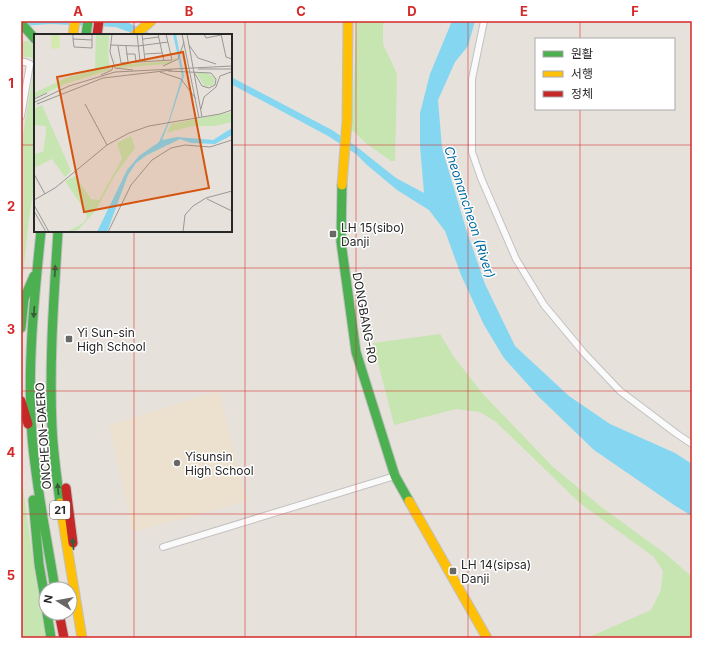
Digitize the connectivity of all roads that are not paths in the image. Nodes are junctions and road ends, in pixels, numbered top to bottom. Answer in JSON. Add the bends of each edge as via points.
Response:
{"nodes":[{"id":1,"x":75,"y":21,"type":"edge"},
{"id":2,"x":88,"y":21,"type":"edge"},
{"id":3,"x":99,"y":21,"type":"edge"},
{"id":4,"x":151,"y":21,"type":"edge"},
{"id":5,"x":348,"y":21,"type":"edge"},
{"id":6,"x":484,"y":21,"type":"edge"},
{"id":7,"x":21,"y":23,"type":"edge"},
{"id":8,"x":73,"y":34,"type":"edge"},
{"id":9,"x":86,"y":34,"type":"edge"},
{"id":10,"x":97,"y":34,"type":"edge"},
{"id":11,"x":136,"y":34,"type":"edge"},
{"id":12,"x":34,"y":38,"type":"edge"},
{"id":13,"x":21,"y":62,"type":"edge"},
{"id":14,"x":22,"y":104,"type":"edge"},
{"id":15,"x":21,"y":116,"type":"edge"},
{"id":16,"x":41,"y":232,"type":"edge"},
{"id":17,"x":58,"y":232,"type":"edge"},
{"id":18,"x":38,"y":269,"type":"junction"},
{"id":19,"x":21,"y":328,"type":"edge"},
{"id":20,"x":51,"y":380,"type":"junction"},
{"id":21,"x":21,"y":401,"type":"edge"},
{"id":22,"x":32,"y":435,"type":"junction"},
{"id":23,"x":692,"y":444,"type":"edge"},
{"id":24,"x":395,"y":476,"type":"junction"},
{"id":25,"x":38,"y":482,"type":"junction"},
{"id":26,"x":163,"y":547,"type":"dead end"},
{"id":27,"x":42,"y":581,"type":"edge"},
{"id":28,"x":53,"y":581,"type":"edge"},
{"id":29,"x":48,"y":621,"type":"edge"},
{"id":30,"x":60,"y":621,"type":"edge"},
{"id":31,"x":51,"y":638,"type":"edge"},
{"id":32,"x":64,"y":638,"type":"edge"},
{"id":33,"x":82,"y":638,"type":"edge"},
{"id":34,"x":90,"y":638,"type":"edge"},
{"id":35,"x":487,"y":638,"type":"edge"}],
"edges":[{"from":1,"to":8,"type":"main road"},
{"from":2,"to":9,"type":"main road"},
{"from":3,"to":10,"type":"main road"},
{"from":4,"to":11,"type":"main road"},
{"from":5,"to":24,"type":"main road","name":"DONGBANG-RO","via":[[347,121],[341,242],[356,352]]},
{"from":6,"to":23,"type":"street","via":[[472,79],[472,152],[516,259],[544,305],[584,354],[620,391]]},
{"from":7,"to":12,"type":"main road"},
{"from":13,"to":14,"type":"street","via":[[30,64]]},
{"from":14,"to":15,"type":"street"},
{"from":16,"to":18,"type":"main road","name":"ONCHEON-DAERO","number":"21"},
{"from":20,"to":17,"type":"main road","name":"ONCHEON-DAERO","number":"21","one_way":true},
{"from":18,"to":19,"type":"main road","via":[[24,299]]},
{"from":18,"to":22,"type":"main road","name":"ONCHEON-DAERO","number":"21","one_way":true,"via":[[31,362]]},
{"from":33,"to":20,"type":"main road","name":"ONCHEON-DAERO","number":"21","one_way":true,"via":[[61,516],[52,428]]},
{"from":34,"to":20,"type":"main road","one_way":true,"via":[[76,567],[58,415]]},
{"from":21,"to":22,"type":"main road"},
{"from":22,"to":25,"type":"main road","name":"ONCHEON-DAERO","number":"21"},
{"from":24,"to":26,"type":"street"},
{"from":24,"to":35,"type":"main road","name":"DONGBANG-RO"},
{"from":25,"to":27,"type":"main road","via":[[33,500]]},
{"from":25,"to":28,"type":"main road","name":"ONCHEON-DAERO","number":"21"},
{"from":29,"to":31,"type":"main road"},
{"from":30,"to":32,"type":"main road"}]}
